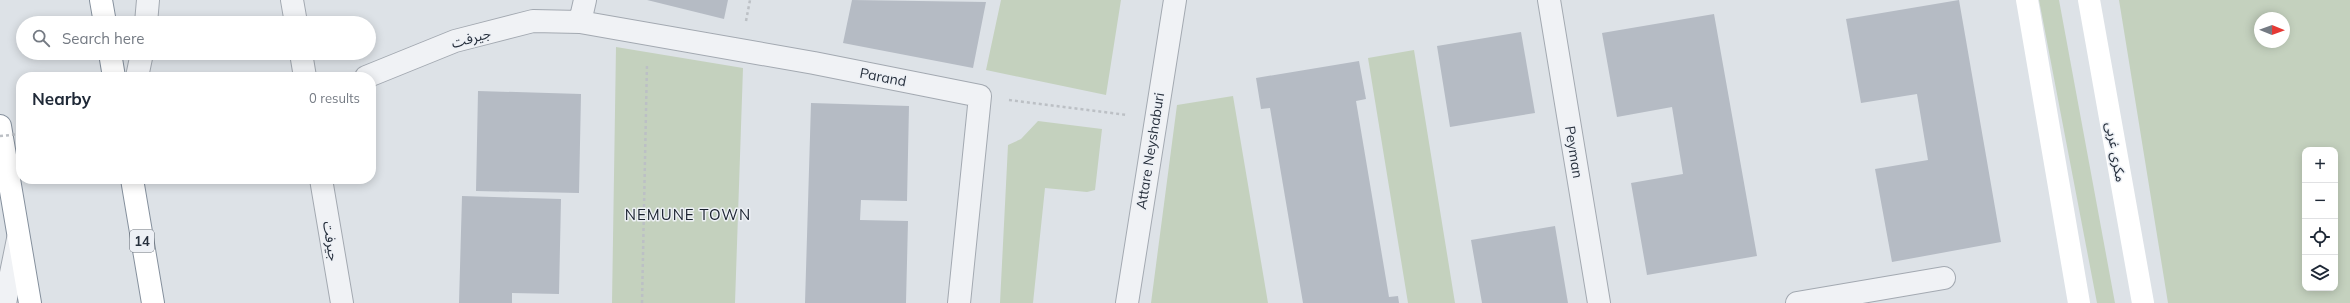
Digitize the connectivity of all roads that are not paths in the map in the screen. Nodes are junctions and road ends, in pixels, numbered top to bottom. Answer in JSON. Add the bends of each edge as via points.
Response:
{"nodes":[{"id":1,"x":101,"y":0,"type":"edge"},
{"id":2,"x":148,"y":0,"type":"edge"},
{"id":3,"x":292,"y":0,"type":"edge"},
{"id":4,"x":585,"y":0,"type":"edge"},
{"id":5,"x":1175,"y":0,"type":"edge"},
{"id":6,"x":1549,"y":0,"type":"edge"},
{"id":7,"x":2027,"y":0,"type":"edge"},
{"id":8,"x":2089,"y":0,"type":"edge"},
{"id":9,"x":104,"y":16,"type":"edge"},
{"id":10,"x":147,"y":16,"type":"edge"},
{"id":11,"x":295,"y":16,"type":"edge"},
{"id":12,"x":580,"y":22,"type":"junction"},
{"id":13,"x":111,"y":60,"type":"edge"},
{"id":14,"x":141,"y":60,"type":"edge"},
{"id":15,"x":302,"y":60,"type":"edge"},
{"id":16,"x":113,"y":72,"type":"edge"},
{"id":17,"x":139,"y":72,"type":"edge"},
{"id":18,"x":304,"y":72,"type":"edge"},
{"id":19,"x":376,"y":73,"type":"edge"},
{"id":20,"x":0,"y":126,"type":"edge"},
{"id":21,"x":133,"y":184,"type":"edge"},
{"id":22,"x":322,"y":184,"type":"edge"},
{"id":23,"x":18,"y":239,"type":"junction"},
{"id":24,"x":1944,"y":278,"type":"dead end"},
{"id":25,"x":5,"y":303,"type":"edge"},
{"id":26,"x":30,"y":303,"type":"edge"},
{"id":27,"x":153,"y":303,"type":"edge"},
{"id":28,"x":342,"y":303,"type":"edge"},
{"id":29,"x":959,"y":303,"type":"edge"},
{"id":30,"x":1127,"y":303,"type":"edge"},
{"id":31,"x":1599,"y":303,"type":"edge"},
{"id":32,"x":1797,"y":303,"type":"edge"},
{"id":33,"x":2079,"y":303,"type":"edge"},
{"id":34,"x":2142,"y":303,"type":"edge"}],
"edges":[{"from":1,"to":9,"type":"main road"},
{"from":2,"to":10,"type":"street"},
{"from":3,"to":11,"type":"street"},
{"from":4,"to":12,"type":"street"},
{"from":5,"to":30,"type":"street","name":"Attare Neyshaburi"},
{"from":6,"to":31,"type":"street","name":"Peyman"},
{"from":7,"to":33,"type":"main road"},
{"from":8,"to":34,"type":"main road","name":"مکری غربی"},
{"from":12,"to":19,"type":"street","name":"جیرفت","via":[[533,21],[455,41]]},
{"from":12,"to":29,"type":"street","name":"Parand","via":[[814,63],[980,96]]},
{"from":13,"to":16,"type":"main road"},
{"from":14,"to":17,"type":"street"},
{"from":15,"to":18,"type":"street"},
{"from":20,"to":23,"type":"main road"},
{"from":21,"to":27,"type":"main road","number":"14"},
{"from":22,"to":28,"type":"street","name":"جيرفت"},
{"from":23,"to":25,"type":"street"},
{"from":23,"to":26,"type":"main road"},
{"from":24,"to":32,"type":"street"}]}
